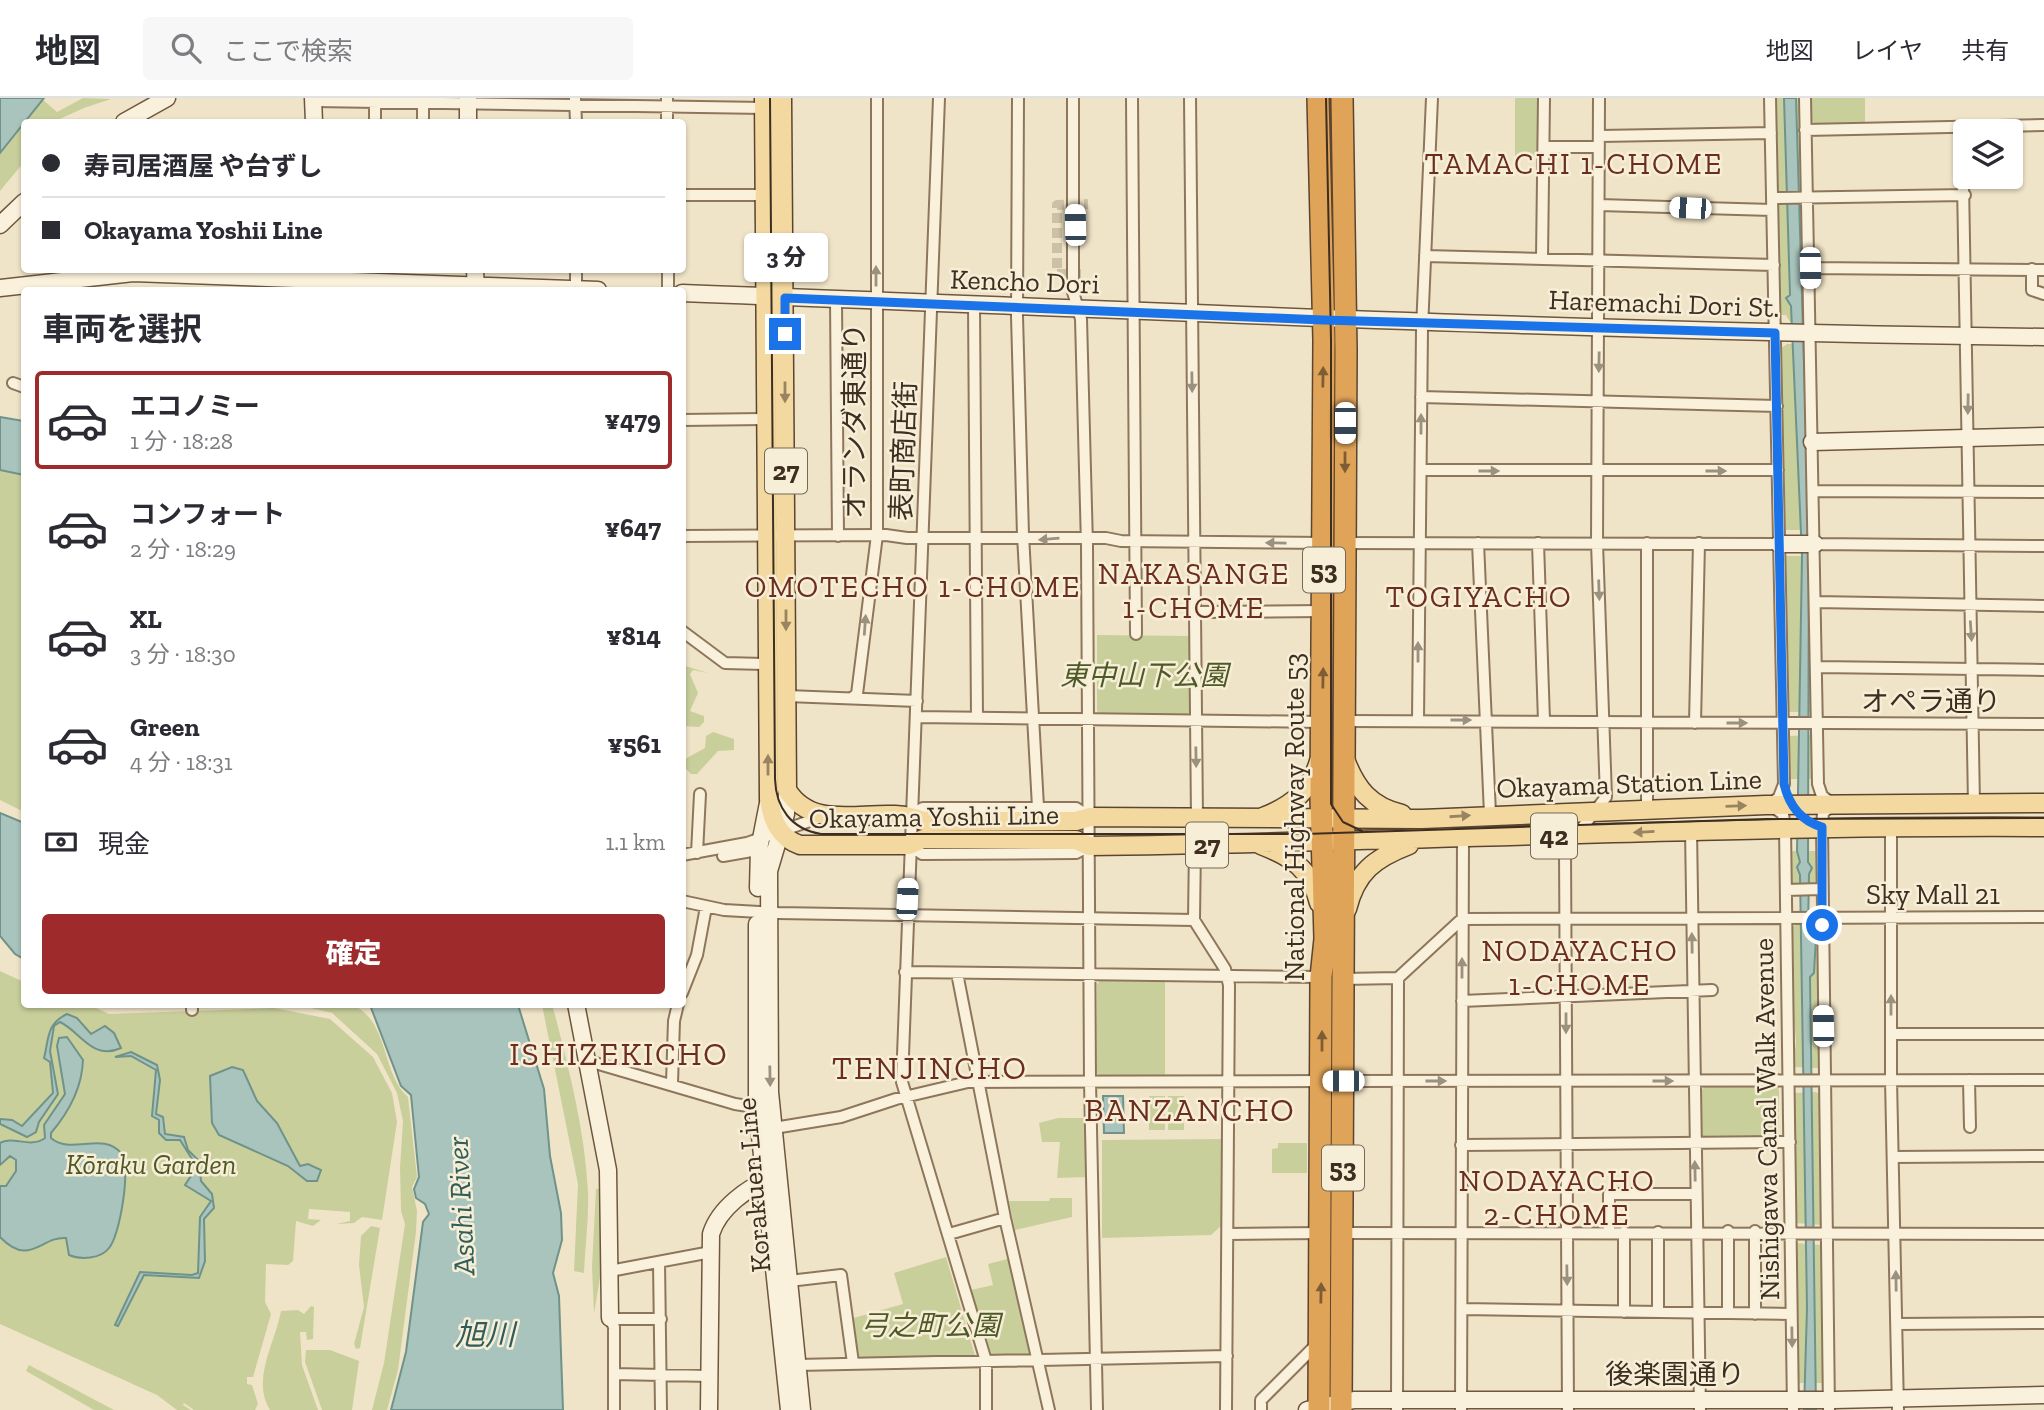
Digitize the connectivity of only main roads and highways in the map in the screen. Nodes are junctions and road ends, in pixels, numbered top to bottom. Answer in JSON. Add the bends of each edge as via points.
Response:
{"nodes":[{"id":1,"x":782,"y":98,"type":"edge"},
{"id":2,"x":1318,"y":98,"type":"edge"},
{"id":3,"x":1342,"y":98,"type":"edge"},
{"id":4,"x":764,"y":103,"type":"edge"},
{"id":5,"x":775,"y":297,"type":"junction"},
{"id":6,"x":777,"y":535,"type":"junction"},
{"id":7,"x":1343,"y":753,"type":"junction"},
{"id":8,"x":1321,"y":754,"type":"junction"},
{"id":9,"x":2044,"y":803,"type":"edge"},
{"id":10,"x":1422,"y":819,"type":"junction"},
{"id":11,"x":1253,"y":820,"type":"junction"},
{"id":12,"x":2044,"y":827,"type":"edge"},
{"id":13,"x":1333,"y":830,"type":"junction"},
{"id":14,"x":1422,"y":840,"type":"junction"},
{"id":15,"x":1255,"y":843,"type":"junction"},
{"id":16,"x":1334,"y":927,"type":"junction"},
{"id":17,"x":1342,"y":1406,"type":"edge"},
{"id":18,"x":1315,"y":1409,"type":"edge"}],
"edges":[{"from":1,"to":5,"type":"main road","name":"Okayama Yoshii Line","number":"27"},
{"from":8,"to":2,"type":"highway","name":"National Highway Route 53","number":"53","one_way":true,"via":[[1323,320]]},
{"from":3,"to":7,"type":"highway","name":"National Highway Route 53","number":"53","one_way":true,"via":[[1356,321],[1345,543]]},
{"from":4,"to":5,"type":"main road","name":"Okayama Yoshii Line","number":"27","via":[[765,195]]},
{"from":5,"to":6,"type":"main road","name":"Okayama Yoshii Line","number":"27","one_way":true},
{"from":5,"to":6,"type":"main road","name":"Okayama Yoshii Line","number":"27","via":[[767,419]]},
{"from":6,"to":11,"type":"main road","name":"Okayama Yoshii Line","number":"27","one_way":true,"via":[[787,695],[787,790],[805,810],[826,815],[910,811],[923,821]]},
{"from":15,"to":6,"type":"main road","name":"Okayama Yoshii Line","number":"27","one_way":true,"via":[[765,842],[771,814],[768,664]]},
{"from":7,"to":10,"type":"main road","via":[[1358,789],[1367,798],[1379,807]]},
{"from":7,"to":13,"type":"highway","name":"National Highway Route 53","number":"53"},
{"from":8,"to":11,"type":"main road","via":[[1316,775],[1302,794],[1284,808]]},
{"from":8,"to":13,"type":"highway","name":"National Highway Route 53","number":"53"},
{"from":10,"to":9,"type":"main road","name":"Okayama Station Line","number":"42","one_way":true,"via":[[1769,805]]},
{"from":10,"to":13,"type":"main road","name":"Okayama Station Line","number":"42"},
{"from":11,"to":13,"type":"main road","name":"Okayama Yoshii Line","number":"27"},
{"from":12,"to":14,"type":"main road","name":"Okayama Station Line","number":"42","one_way":true,"via":[[1822,827],[1691,830],[1568,840]]},
{"from":13,"to":14,"type":"main road","name":"Okayama Station Line","number":"42"},
{"from":13,"to":15,"type":"main road","name":"Okayama Yoshii Line","number":"27"},
{"from":13,"to":16,"type":"highway","name":"National Highway Route 53","number":"53"},
{"from":14,"to":16,"type":"main road","number":"42","via":[[1368,866]]},
{"from":15,"to":16,"type":"main road","via":[[1286,854],[1307,873]]},
{"from":16,"to":17,"type":"highway","name":"National Highway Route 53","number":"53","via":[[1343,979]]},
{"from":18,"to":16,"type":"highway","name":"National Highway Route 53","number":"53","one_way":true,"via":[[1320,1341],[1321,978]]}]}
